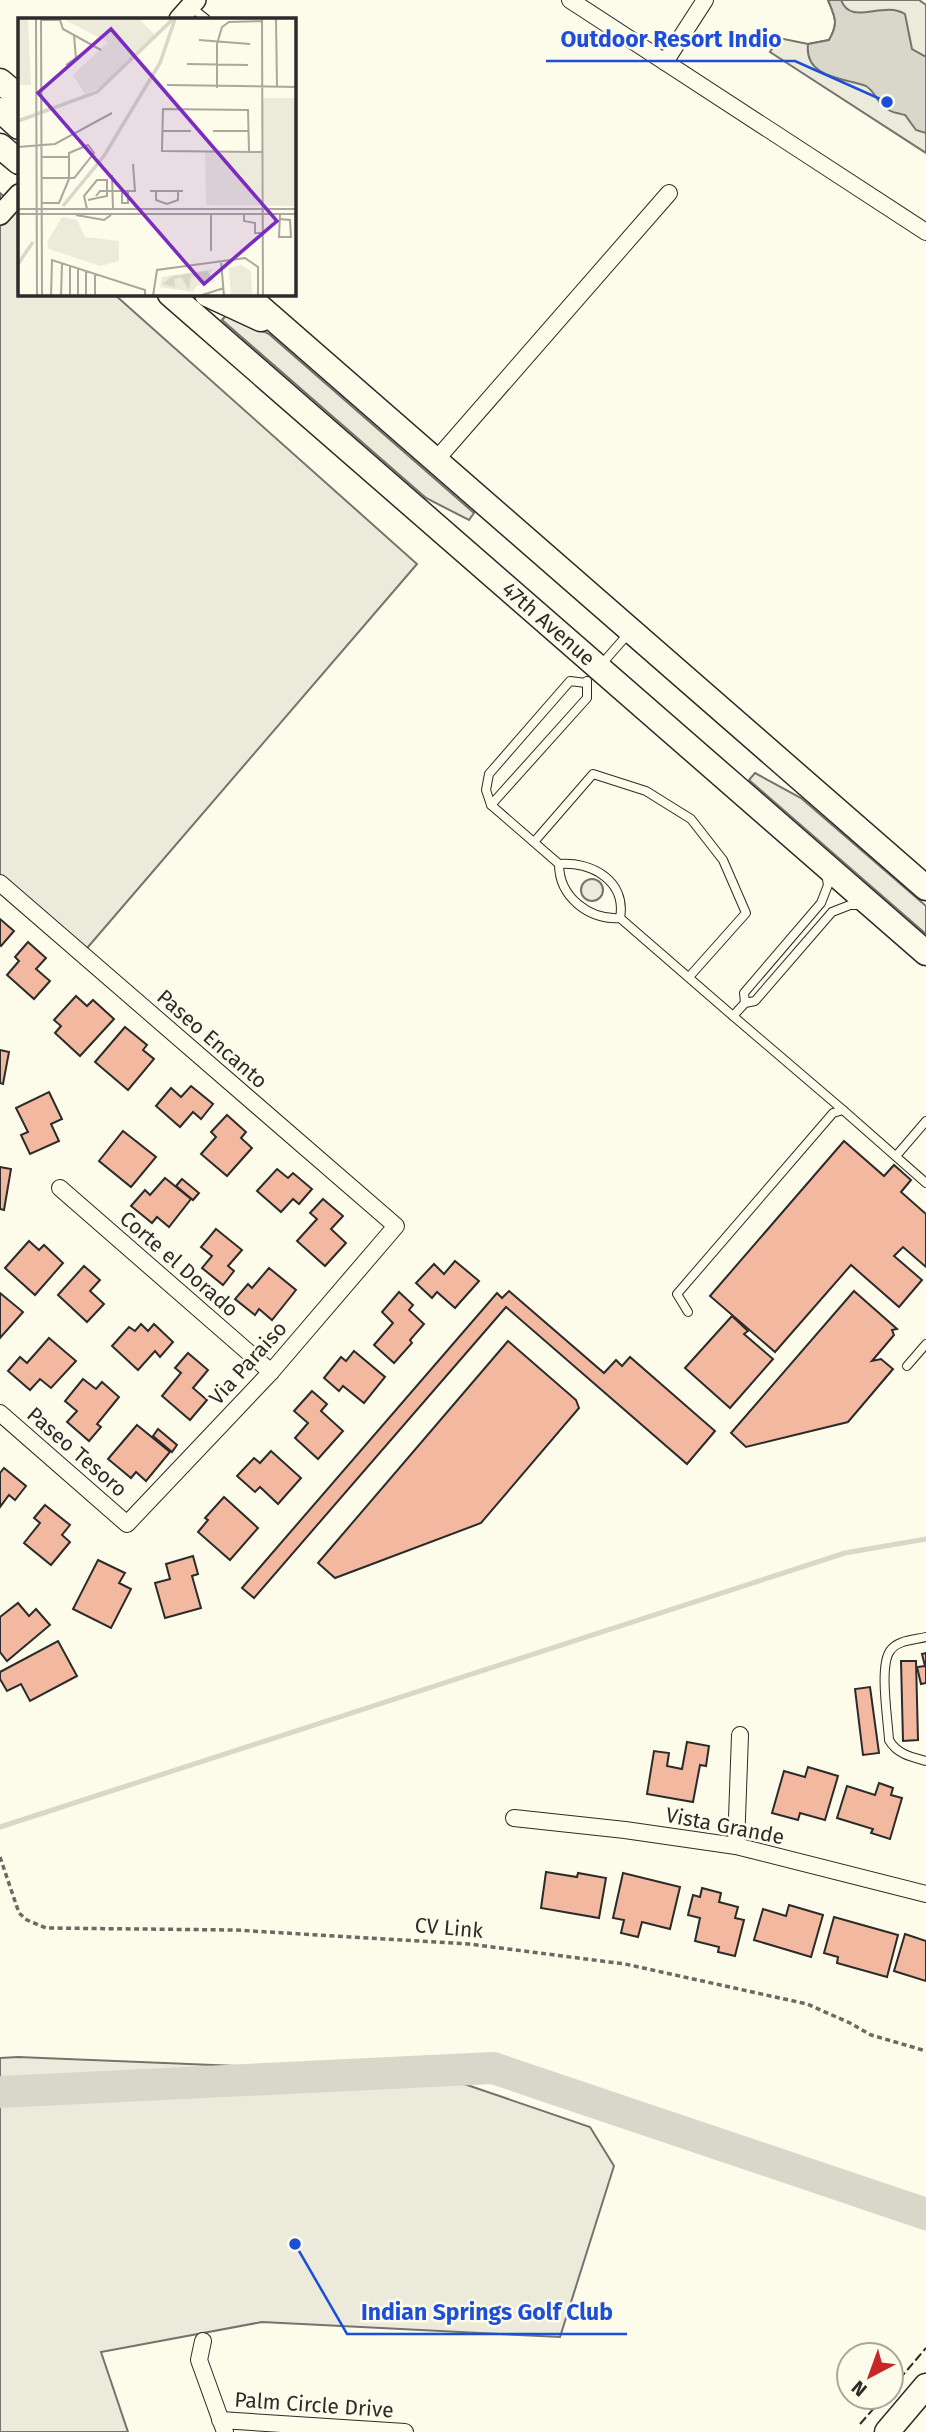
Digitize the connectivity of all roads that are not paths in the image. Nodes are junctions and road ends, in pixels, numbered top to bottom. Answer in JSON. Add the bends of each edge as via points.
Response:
{"nodes":[{"id":1,"x":570,"y":0,"type":"edge"},
{"id":2,"x":705,"y":0,"type":"edge"},
{"id":3,"x":665,"y":62,"type":"junction"},
{"id":4,"x":0,"y":81,"type":"edge"},
{"id":5,"x":18,"y":96,"type":"edge"},
{"id":6,"x":0,"y":110,"type":"edge"},
{"id":7,"x":18,"y":126,"type":"edge"},
{"id":8,"x":0,"y":146,"type":"edge"},
{"id":9,"x":18,"y":161,"type":"edge"},
{"id":10,"x":669,"y":193,"type":"dead end"},
{"id":11,"x":18,"y":195,"type":"edge"},
{"id":12,"x":0,"y":215,"type":"edge"},
{"id":13,"x":926,"y":232,"type":"edge"},
{"id":14,"x":172,"y":296,"type":"edge"},
{"id":15,"x":211,"y":296,"type":"edge"},
{"id":16,"x":247,"y":296,"type":"edge"},
{"id":17,"x":287,"y":331,"type":"junction"},
{"id":18,"x":436,"y":460,"type":"junction"},
{"id":19,"x":631,"y":630,"type":"junction"},
{"id":20,"x":592,"y":675,"type":"junction"},
{"id":21,"x":491,"y":805,"type":"junction"},
{"id":22,"x":534,"y":842,"type":"junction"},
{"id":23,"x":559,"y":864,"type":"junction"},
{"id":24,"x":824,"y":864,"type":"junction"},
{"id":25,"x":0,"y":883,"type":"edge"},
{"id":26,"x":926,"y":888,"type":"edge"},
{"id":27,"x":872,"y":906,"type":"junction"},
{"id":28,"x":621,"y":918,"type":"junction"},
{"id":29,"x":923,"y":949,"type":"edge"},
{"id":30,"x":689,"y":977,"type":"junction"},
{"id":31,"x":745,"y":1003,"type":"junction"},
{"id":32,"x":733,"y":1016,"type":"junction"},
{"id":33,"x":843,"y":1110,"type":"junction"},
{"id":34,"x":926,"y":1121,"type":"edge"},
{"id":35,"x":896,"y":1156,"type":"junction"},
{"id":36,"x":926,"y":1183,"type":"edge"},
{"id":37,"x":60,"y":1188,"type":"dead end"},
{"id":38,"x":396,"y":1227,"type":"joint"},
{"id":39,"x":688,"y":1312,"type":"dead end"},
{"id":40,"x":926,"y":1344,"type":"edge"},
{"id":41,"x":907,"y":1366,"type":"dead end"},
{"id":42,"x":271,"y":1371,"type":"junction"},
{"id":43,"x":0,"y":1413,"type":"edge"},
{"id":44,"x":127,"y":1524,"type":"joint"},
{"id":45,"x":926,"y":1637,"type":"edge"},
{"id":46,"x":740,"y":1735,"type":"dead end"},
{"id":47,"x":926,"y":1761,"type":"edge"},
{"id":48,"x":514,"y":1818,"type":"dead end"},
{"id":49,"x":736,"y":1846,"type":"junction"},
{"id":50,"x":926,"y":1894,"type":"edge"},
{"id":51,"x":203,"y":2342,"type":"dead end"},
{"id":52,"x":926,"y":2386,"type":"edge"},
{"id":53,"x":223,"y":2426,"type":"edge"},
{"id":54,"x":405,"y":2432,"type":"edge"},
{"id":55,"x":887,"y":2432,"type":"edge"}],
"edges":[{"from":1,"to":3,"type":"street"},
{"from":2,"to":3,"type":"street"},
{"from":3,"to":13,"type":"street"},
{"from":4,"to":5,"type":"main road"},
{"from":6,"to":7,"type":"main road"},
{"from":8,"to":9,"type":"main road"},
{"from":10,"to":18,"type":"street"},
{"from":11,"to":12,"type":"street"},
{"from":14,"to":20,"type":"main road","name":"47th Avenue"},
{"from":15,"to":17,"type":"main road"},
{"from":16,"to":17,"type":"main road"},
{"from":17,"to":18,"type":"main road"},
{"from":18,"to":19,"type":"main road"},
{"from":19,"to":20,"type":"lane"},
{"from":19,"to":26,"type":"main road"},
{"from":20,"to":21,"type":"lane","via":[[587,698]]},
{"from":20,"to":21,"type":"lane","via":[[570,681],[489,774],[486,790]]},
{"from":20,"to":24,"type":"main road","name":"47th Avenue"},
{"from":21,"to":22,"type":"lane"},
{"from":22,"to":23,"type":"lane"},
{"from":22,"to":30,"type":"lane","via":[[593,774],[646,791],[691,819],[723,860],[746,913]]},
{"from":23,"to":28,"type":"lane","via":[[562,885],[578,904],[600,917]]},
{"from":23,"to":28,"type":"lane","via":[[582,864],[605,875],[620,897]]},
{"from":24,"to":27,"type":"main road","name":"47th Avenue"},
{"from":24,"to":31,"type":"lane","via":[[828,885],[821,903],[744,993]]},
{"from":25,"to":38,"type":"street","name":"Paseo Encanto"},
{"from":27,"to":29,"type":"main road","name":"47th Avenue"},
{"from":27,"to":31,"type":"lane","via":[[850,905],[832,912],[755,1001]]},
{"from":28,"to":30,"type":"lane"},
{"from":30,"to":32,"type":"lane"},
{"from":31,"to":32,"type":"lane"},
{"from":32,"to":33,"type":"lane"},
{"from":33,"to":35,"type":"lane"},
{"from":33,"to":39,"type":"lane","via":[[833,1113],[677,1294]]},
{"from":34,"to":35,"type":"lane"},
{"from":35,"to":36,"type":"lane"},
{"from":37,"to":42,"type":"street","name":"Corte el Dorado"},
{"from":38,"to":42,"type":"street","name":"Via Paraiso"},
{"from":40,"to":41,"type":"lane"},
{"from":42,"to":44,"type":"street","name":"Via Paraiso"},
{"from":43,"to":44,"type":"street","name":"Paseo Tesoro"},
{"from":45,"to":47,"type":"lane","via":[[901,1642],[890,1650],[885,1665],[889,1740],[906,1755]]},
{"from":46,"to":49,"type":"street"},
{"from":48,"to":49,"type":"street","name":"Vista Grande"},
{"from":49,"to":50,"type":"street","name":"Vista Grande"},
{"from":51,"to":53,"type":"street","name":"Palm Circle Drive","via":[[200,2360]]},
{"from":52,"to":55,"type":"main road"},
{"from":53,"to":54,"type":"street","name":"Palm Circle Drive"}]}
